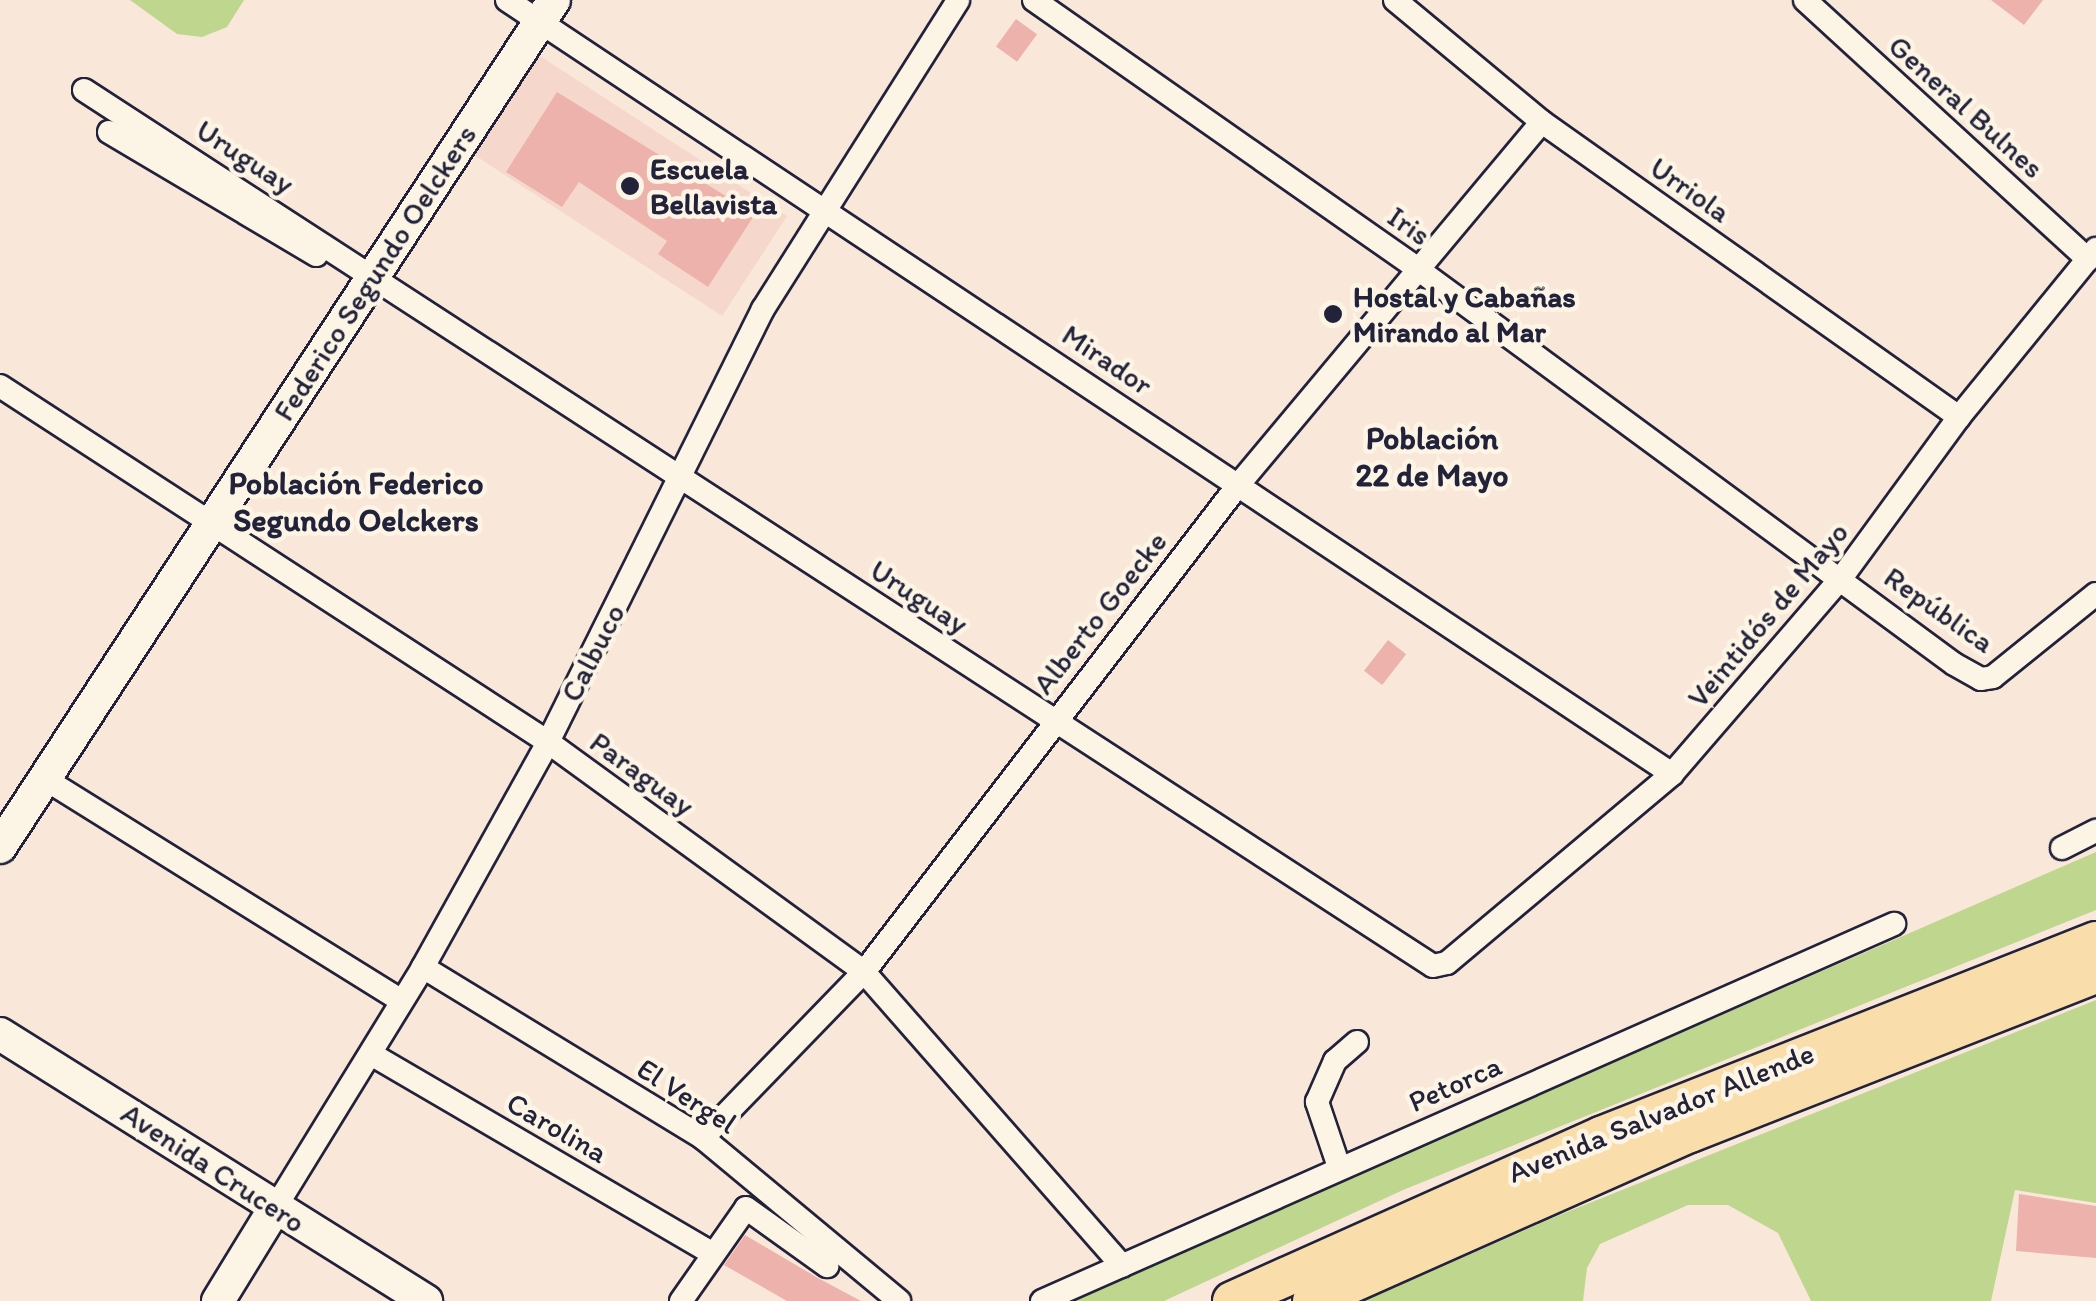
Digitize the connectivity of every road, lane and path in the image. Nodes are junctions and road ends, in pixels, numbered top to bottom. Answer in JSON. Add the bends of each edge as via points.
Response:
{"nodes":[{"id":1,"x":507,"y":0,"type":"edge"},
{"id":2,"x":958,"y":0,"type":"edge"},
{"id":3,"x":1034,"y":0,"type":"edge"},
{"id":4,"x":1395,"y":0,"type":"edge"},
{"id":5,"x":1805,"y":0,"type":"edge"},
{"id":6,"x":547,"y":11,"type":"edge"},
{"id":7,"x":84,"y":90,"type":"dead end"},
{"id":8,"x":1542,"y":122,"type":"junction"},
{"id":9,"x":109,"y":132,"type":"dead end"},
{"id":10,"x":826,"y":208,"type":"junction"},
{"id":11,"x":2092,"y":254,"type":"edge"},
{"id":12,"x":1420,"y":270,"type":"junction"},
{"id":13,"x":369,"y":281,"type":"junction"},
{"id":14,"x":0,"y":386,"type":"edge"},
{"id":15,"x":1960,"y":417,"type":"junction"},
{"id":16,"x":683,"y":478,"type":"junction"},
{"id":17,"x":1239,"y":484,"type":"junction"},
{"id":18,"x":212,"y":525,"type":"junction"},
{"id":19,"x":1842,"y":577,"type":"junction"},
{"id":20,"x":2096,"y":594,"type":"edge"},
{"id":21,"x":1054,"y":722,"type":"junction"},
{"id":22,"x":548,"y":742,"type":"junction"},
{"id":23,"x":1672,"y":774,"type":"junction"},
{"id":24,"x":45,"y":779,"type":"junction"},
{"id":25,"x":2096,"y":831,"type":"edge"},
{"id":26,"x":0,"y":847,"type":"edge"},
{"id":27,"x":2062,"y":848,"type":"dead end"},
{"id":28,"x":1894,"y":924,"type":"dead end"},
{"id":29,"x":2096,"y":941,"type":"edge"},
{"id":30,"x":1433,"y":966,"type":"joint"},
{"id":31,"x":423,"y":967,"type":"junction"},
{"id":32,"x":864,"y":972,"type":"junction"},
{"id":33,"x":2096,"y":974,"type":"edge"},
{"id":34,"x":402,"y":1001,"type":"junction"},
{"id":35,"x":0,"y":1034,"type":"edge"},
{"id":36,"x":1357,"y":1042,"type":"dead end"},
{"id":37,"x":370,"y":1054,"type":"junction"},
{"id":38,"x":703,"y":1138,"type":"junction"},
{"id":39,"x":1339,"y":1167,"type":"junction"},
{"id":40,"x":275,"y":1208,"type":"junction"},
{"id":41,"x":713,"y":1254,"type":"junction"},
{"id":42,"x":827,"y":1266,"type":"dead end"},
{"id":43,"x":1122,"y":1266,"type":"junction"},
{"id":44,"x":218,"y":1301,"type":"edge"},
{"id":45,"x":426,"y":1301,"type":"edge"},
{"id":46,"x":681,"y":1301,"type":"edge"},
{"id":47,"x":899,"y":1301,"type":"edge"},
{"id":48,"x":1042,"y":1301,"type":"edge"},
{"id":49,"x":1232,"y":1301,"type":"edge"},
{"id":50,"x":1312,"y":1301,"type":"edge"}],
"edges":[{"from":1,"to":6,"type":"street","name":"Mirador"},
{"from":2,"to":10,"type":"street","name":"Calbuco"},
{"from":3,"to":12,"type":"street","name":"Iris"},
{"from":4,"to":8,"type":"street","name":"Urriola"},
{"from":5,"to":11,"type":"street","name":"General Bulnes"},
{"from":6,"to":10,"type":"street","name":"Mirador"},
{"from":6,"to":13,"type":"main road","name":"Federico Segundo Oelckers"},
{"from":7,"to":13,"type":"street","name":"Uruguay","via":[[286,218]]},
{"from":8,"to":12,"type":"street","name":"Alberto Goecke"},
{"from":8,"to":15,"type":"street","name":"Urriola"},
{"from":9,"to":13,"type":"street","name":"Uruguay"},
{"from":10,"to":16,"type":"street","name":"Calbuco","via":[[763,309]]},
{"from":10,"to":17,"type":"street","name":"Mirador"},
{"from":11,"to":15,"type":"street","name":"Veintidós de Mayo"},
{"from":12,"to":17,"type":"street","name":"Alberto Goecke"},
{"from":12,"to":19,"type":"street","name":"Iris"},
{"from":13,"to":16,"type":"street","name":"Uruguay"},
{"from":13,"to":18,"type":"main road","name":"Federico Segundo Oelckers"},
{"from":14,"to":18,"type":"street","name":"Paraguay"},
{"from":15,"to":19,"type":"street","name":"Veintidós de Mayo"},
{"from":16,"to":21,"type":"street","name":"Uruguay"},
{"from":16,"to":22,"type":"street","name":"Calbuco"},
{"from":17,"to":21,"type":"street","name":"Alberto Goecke"},
{"from":17,"to":23,"type":"street","name":"Mirador"},
{"from":18,"to":22,"type":"street","name":"Paraguay"},
{"from":18,"to":24,"type":"main road","name":"Federico Segundo Oelckers"},
{"from":19,"to":20,"type":"street","name":"República","via":[[1954,664],[1987,679]]},
{"from":19,"to":23,"type":"street","name":"Veintidós de Mayo"},
{"from":21,"to":30,"type":"street","name":"Uruguay"},
{"from":21,"to":32,"type":"street","name":"Alberto Goecke"},
{"from":22,"to":31,"type":"street","name":"Calbuco"},
{"from":22,"to":32,"type":"street","name":"Paraguay"},
{"from":23,"to":30,"type":"street","name":"Veintidós de Mayo","via":[[1446,962]]},
{"from":24,"to":26,"type":"main road","name":"Federico Segundo Oelckers"},
{"from":24,"to":34,"type":"street"},
{"from":25,"to":27,"type":"street"},
{"from":28,"to":39,"type":"street","name":"Petorca"},
{"from":29,"to":49,"type":"highway","name":"Avenida Salvador Allende","via":[[1601,1136]]},
{"from":31,"to":34,"type":"street","name":"Calbuco"},
{"from":31,"to":38,"type":"street","name":"El Vergel"},
{"from":32,"to":38,"type":"street","name":"Alberto Goecke"},
{"from":32,"to":43,"type":"street","name":"Paraguay"},
{"from":33,"to":50,"type":"highway","name":"Avenida Salvador Allende","via":[[1690,1133]]},
{"from":34,"to":37,"type":"street","name":"Calbuco"},
{"from":35,"to":40,"type":"main road","name":"Avenida Crucero"},
{"from":36,"to":39,"type":"street","via":[[1335,1061],[1318,1102]]},
{"from":37,"to":40,"type":"street","name":"Calbuco"},
{"from":37,"to":41,"type":"street","name":"Carolina"},
{"from":38,"to":47,"type":"street","name":"El Vergel"},
{"from":39,"to":43,"type":"street","name":"Petorca"},
{"from":40,"to":44,"type":"main road","name":"Calbuco"},
{"from":40,"to":45,"type":"main road","name":"Avenida Crucero"},
{"from":41,"to":42,"type":"street","via":[[746,1208]]},
{"from":41,"to":46,"type":"street"},
{"from":43,"to":48,"type":"street","name":"Petorca"}]}
